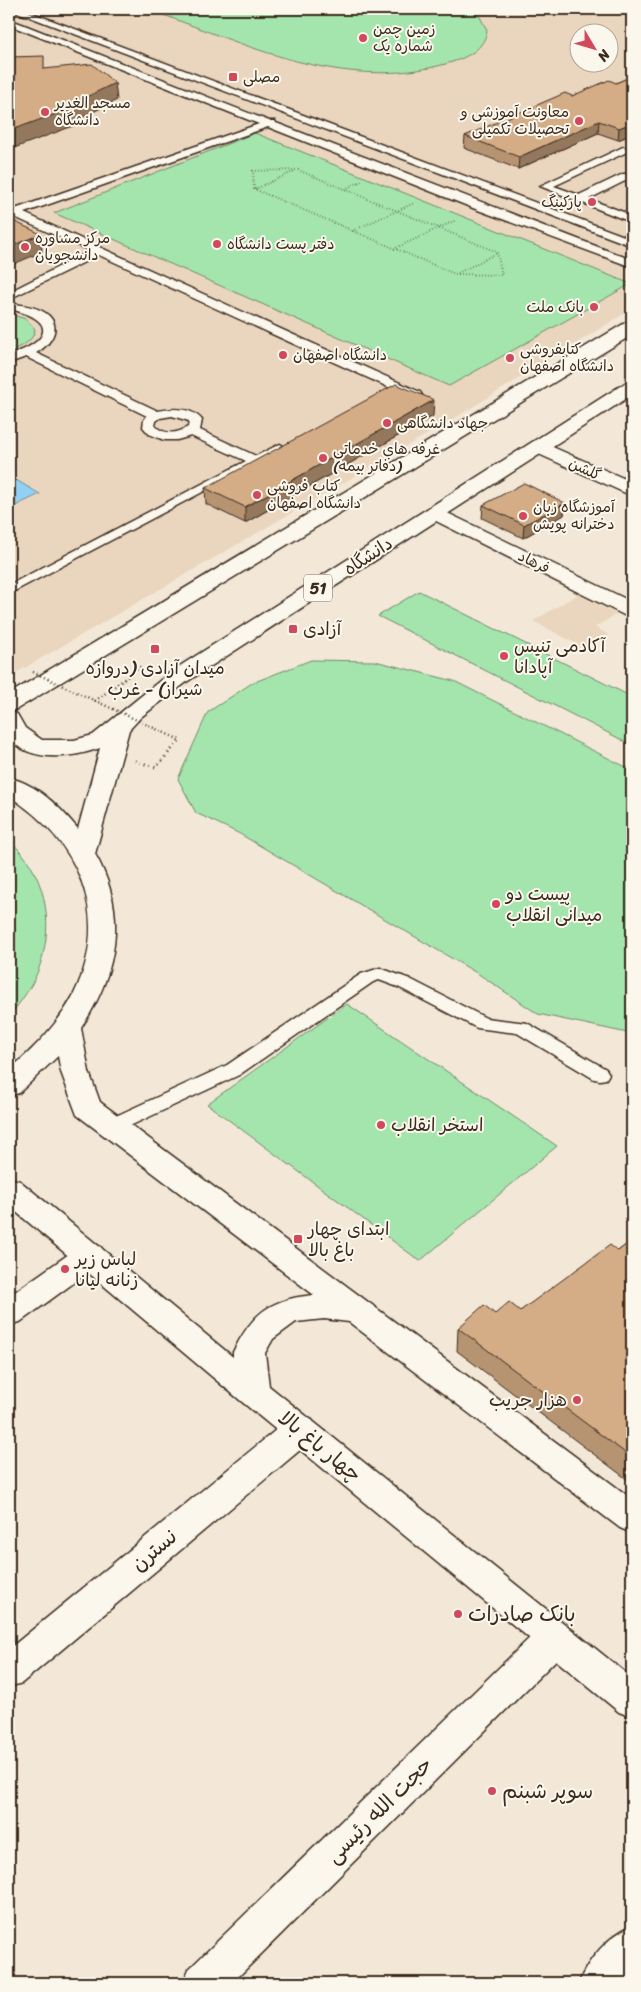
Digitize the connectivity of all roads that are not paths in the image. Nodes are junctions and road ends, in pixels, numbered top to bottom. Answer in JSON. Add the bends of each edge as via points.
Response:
{"nodes":[{"id":1,"x":14,"y":9,"type":"edge"},
{"id":2,"x":622,"y":9,"type":"edge"},
{"id":3,"x":632,"y":12,"type":"edge"},
{"id":4,"x":10,"y":24,"type":"edge"},
{"id":5,"x":296,"y":114,"type":"junction"},
{"id":6,"x":268,"y":124,"type":"junction"},
{"id":7,"x":623,"y":150,"type":"dead end"},
{"id":8,"x":627,"y":176,"type":"dead end"},
{"id":9,"x":580,"y":199,"type":"junction"},
{"id":10,"x":12,"y":211,"type":"edge"},
{"id":11,"x":630,"y":217,"type":"edge"},
{"id":12,"x":632,"y":243,"type":"edge"},
{"id":13,"x":99,"y":251,"type":"junction"},
{"id":14,"x":632,"y":264,"type":"edge"},
{"id":15,"x":9,"y":296,"type":"edge"},
{"id":16,"x":9,"y":306,"type":"edge"},
{"id":17,"x":632,"y":327,"type":"edge"},
{"id":18,"x":27,"y":354,"type":"junction"},
{"id":19,"x":9,"y":359,"type":"edge"},
{"id":20,"x":398,"y":387,"type":"junction"},
{"id":21,"x":632,"y":387,"type":"edge"},
{"id":22,"x":381,"y":395,"type":"edge"},
{"id":23,"x":427,"y":400,"type":"edge"},
{"id":24,"x":156,"y":415,"type":"junction"},
{"id":25,"x":190,"y":431,"type":"junction"},
{"id":26,"x":289,"y":443,"type":"edge"},
{"id":27,"x":539,"y":447,"type":"junction"},
{"id":28,"x":255,"y":460,"type":"junction"},
{"id":29,"x":632,"y":490,"type":"edge"},
{"id":30,"x":435,"y":513,"type":"junction"},
{"id":31,"x":9,"y":590,"type":"edge"},
{"id":32,"x":632,"y":610,"type":"edge"},
{"id":33,"x":9,"y":704,"type":"edge"},
{"id":34,"x":9,"y":719,"type":"edge"},
{"id":35,"x":118,"y":728,"type":"junction"},
{"id":36,"x":9,"y":785,"type":"edge"},
{"id":37,"x":84,"y":852,"type":"junction"},
{"id":38,"x":67,"y":1028,"type":"junction"},
{"id":39,"x":600,"y":1074,"type":"dead end"},
{"id":40,"x":9,"y":1086,"type":"edge"},
{"id":41,"x":112,"y":1126,"type":"junction"},
{"id":42,"x":9,"y":1189,"type":"edge"},
{"id":43,"x":90,"y":1255,"type":"junction"},
{"id":44,"x":358,"y":1312,"type":"junction"},
{"id":45,"x":9,"y":1313,"type":"edge"},
{"id":46,"x":253,"y":1392,"type":"junction"},
{"id":47,"x":300,"y":1430,"type":"junction"},
{"id":48,"x":632,"y":1518,"type":"edge"},
{"id":49,"x":555,"y":1637,"type":"junction"},
{"id":50,"x":9,"y":1671,"type":"edge"},
{"id":51,"x":632,"y":1700,"type":"edge"},
{"id":52,"x":632,"y":1946,"type":"edge"},
{"id":53,"x":203,"y":1983,"type":"edge"},
{"id":54,"x":599,"y":1983,"type":"edge"}],
"edges":[{"from":1,"to":5,"type":"lane"},
{"from":2,"to":3,"type":"lane"},
{"from":4,"to":6,"type":"lane"},
{"from":5,"to":6,"type":"lane"},
{"from":5,"to":12,"type":"lane"},
{"from":6,"to":10,"type":"lane"},
{"from":6,"to":14,"type":"lane"},
{"from":7,"to":9,"type":"lane","via":[[545,186]]},
{"from":8,"to":9,"type":"lane"},
{"from":9,"to":11,"type":"lane"},
{"from":10,"to":13,"type":"lane"},
{"from":13,"to":15,"type":"lane"},
{"from":13,"to":20,"type":"lane"},
{"from":16,"to":18,"type":"lane","via":[[38,314],[50,325],[48,339]]},
{"from":17,"to":33,"type":"main road"},
{"from":18,"to":19,"type":"lane"},
{"from":18,"to":24,"type":"lane"},
{"from":20,"to":22,"type":"lane"},
{"from":20,"to":23,"type":"lane"},
{"from":21,"to":27,"type":"main road","name":"دانشگاه","number":"51"},
{"from":24,"to":25,"type":"lane","via":[[172,412],[189,415],[196,420]]},
{"from":24,"to":25,"type":"lane","via":[[148,424],[156,433],[172,436]]},
{"from":25,"to":28,"type":"lane"},
{"from":26,"to":28,"type":"lane"},
{"from":27,"to":29,"type":"main road","name":"گلشن"},
{"from":27,"to":30,"type":"main road","name":"دانشگاه","number":"51"},
{"from":28,"to":31,"type":"lane"},
{"from":30,"to":32,"type":"main road","name":"فرهاد"},
{"from":30,"to":35,"type":"main road","name":"دانشگاه","number":"51","via":[[180,676],[133,712]]},
{"from":34,"to":35,"type":"main road","via":[[17,734],[42,748],[77,747],[100,740]]},
{"from":35,"to":37,"type":"main road","name":"دانشگاه","number":"51"},
{"from":36,"to":37,"type":"main road","via":[[26,794],[59,821]]},
{"from":37,"to":38,"type":"main road","via":[[100,892],[103,936],[93,982]]},
{"from":38,"to":40,"type":"main road","via":[[33,1066]]},
{"from":38,"to":41,"type":"main road","via":[[75,1072],[87,1108]]},
{"from":39,"to":41,"type":"lane","via":[[521,1027],[483,1024],[380,974],[367,978],[233,1070]]},
{"from":41,"to":44,"type":"main road"},
{"from":42,"to":43,"type":"main road","name":"چهار باغ بالا"},
{"from":43,"to":45,"type":"main road"},
{"from":43,"to":46,"type":"main road","name":"چهار باغ بالا"},
{"from":44,"to":46,"type":"main road","via":[[324,1307],[289,1310],[262,1330],[249,1352]]},
{"from":44,"to":48,"type":"main road"},
{"from":46,"to":47,"type":"main road","name":"چهار باغ بالا"},
{"from":47,"to":49,"type":"main road","name":"چهار باغ بالا"},
{"from":47,"to":50,"type":"main road","name":"نسترن"},
{"from":49,"to":51,"type":"main road","name":"چهار باغ بالا"},
{"from":49,"to":53,"type":"main road","name":"حجت الله رئیسی"},
{"from":52,"to":54,"type":"main road"}]}
